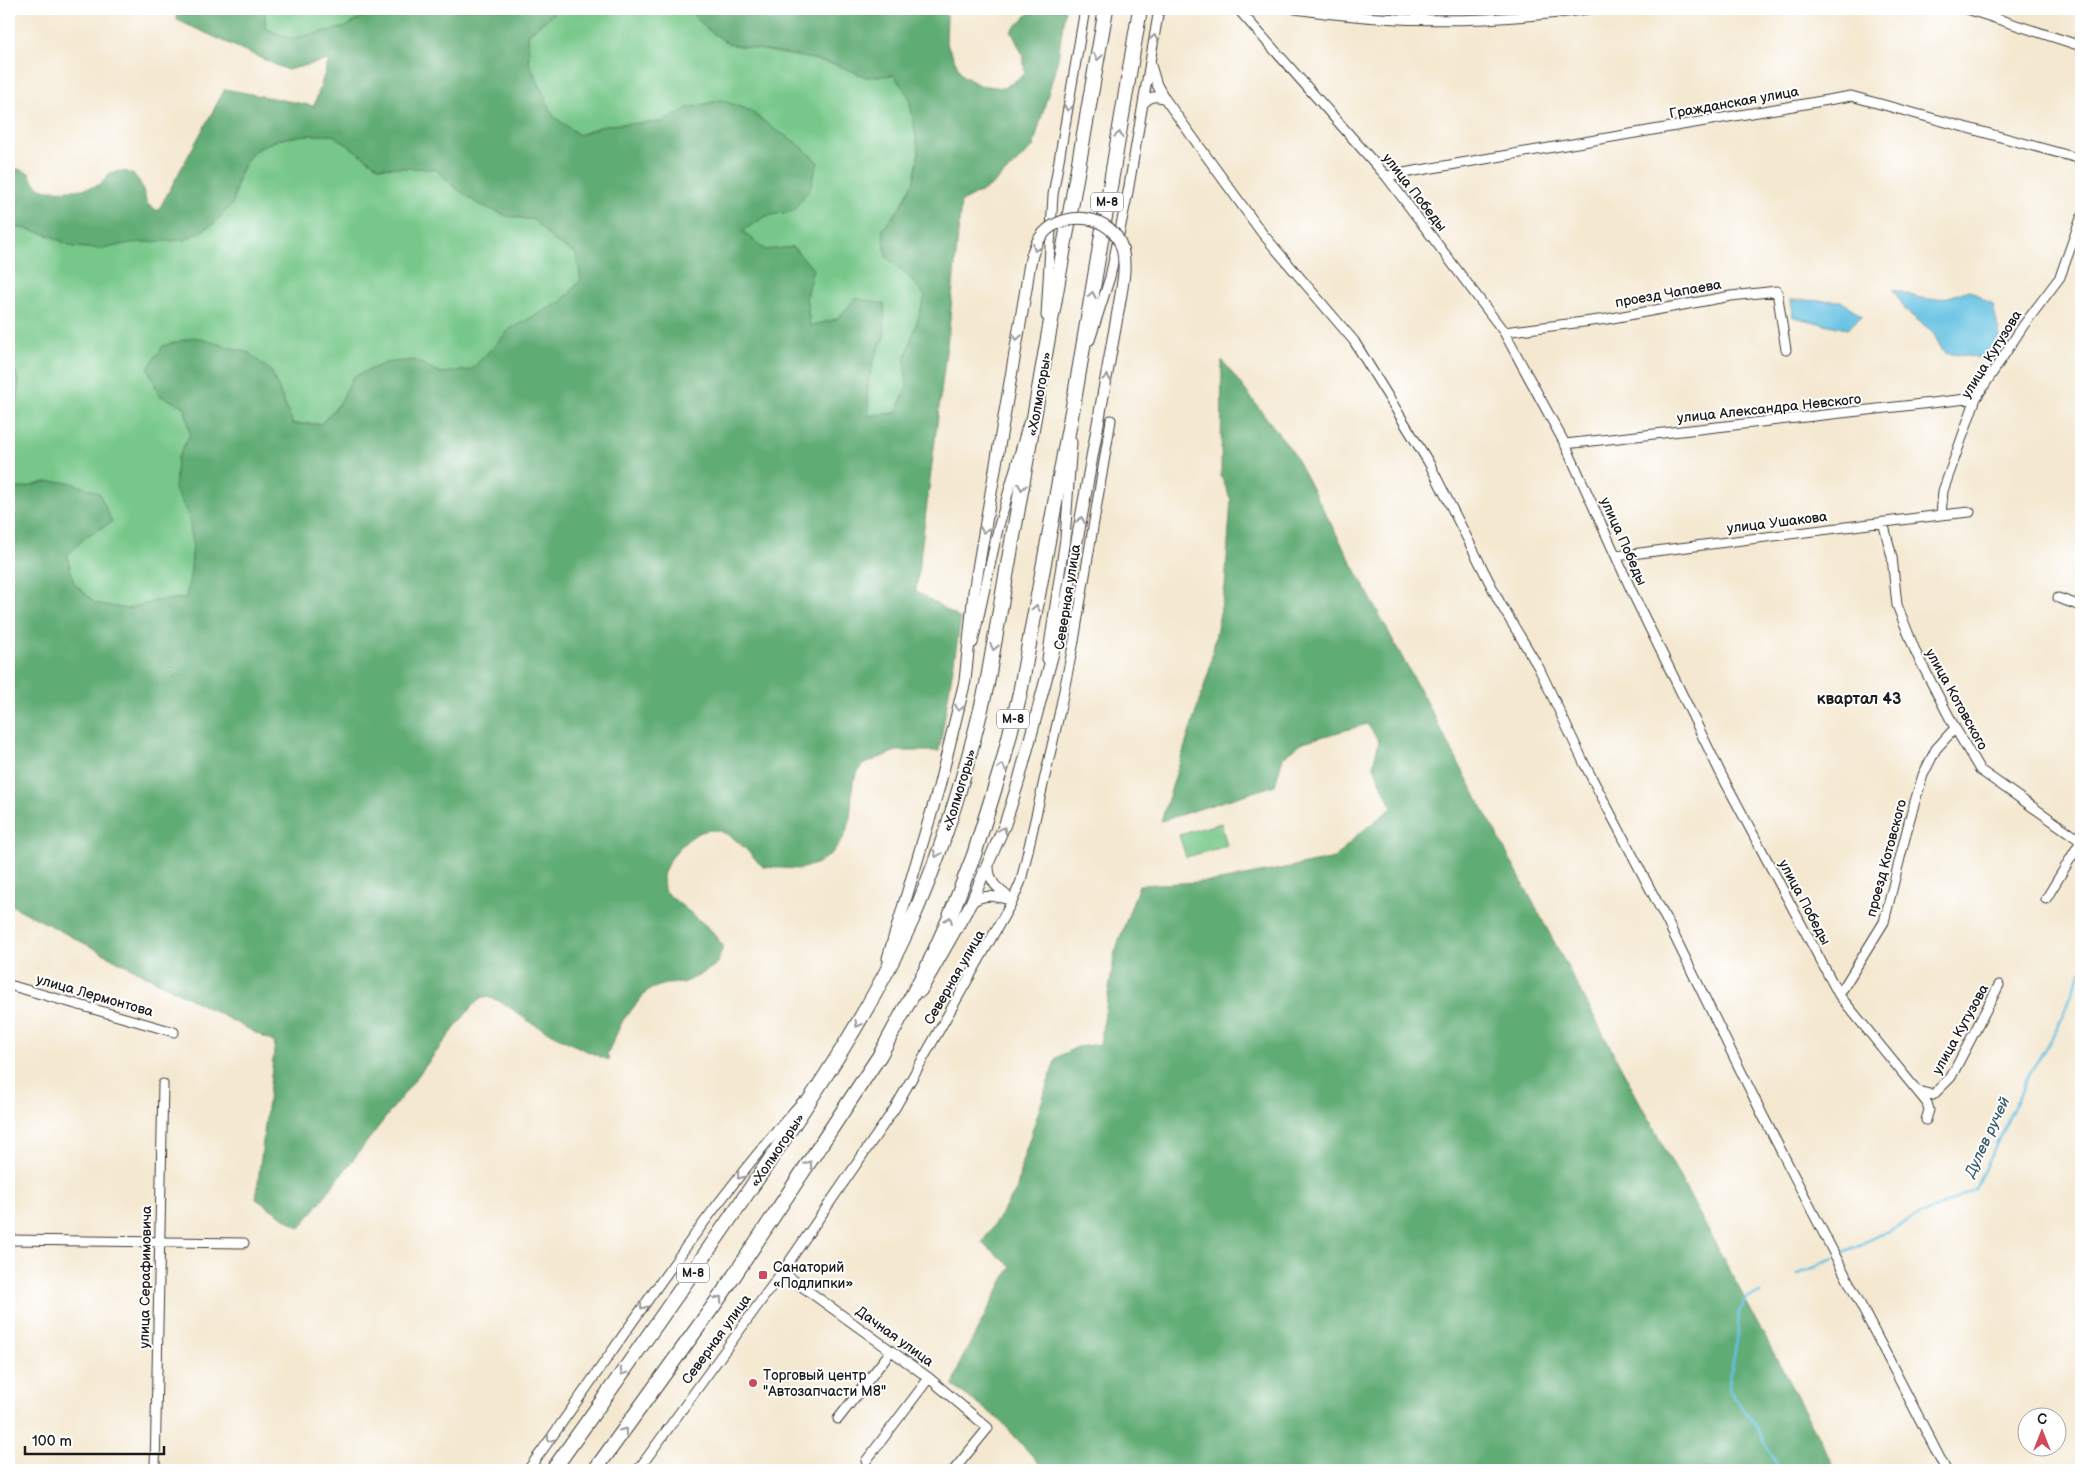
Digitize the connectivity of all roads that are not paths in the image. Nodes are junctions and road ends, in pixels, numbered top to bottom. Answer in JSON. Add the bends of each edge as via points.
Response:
{"nodes":[{"id":1,"x":1085,"y":9,"type":"edge"},
{"id":2,"x":1106,"y":9,"type":"edge"},
{"id":3,"x":1140,"y":9,"type":"edge"},
{"id":4,"x":1159,"y":9,"type":"edge"},
{"id":5,"x":1238,"y":9,"type":"edge"},
{"id":6,"x":1295,"y":9,"type":"edge"},
{"id":7,"x":1589,"y":9,"type":"edge"},
{"id":8,"x":1967,"y":9,"type":"edge"},
{"id":9,"x":2081,"y":46,"type":"edge"},
{"id":10,"x":1150,"y":62,"type":"junction"},
{"id":11,"x":1165,"y":99,"type":"junction"},
{"id":12,"x":1144,"y":104,"type":"junction"},
{"id":13,"x":2081,"y":159,"type":"edge"},
{"id":14,"x":1386,"y":176,"type":"junction"},
{"id":15,"x":2081,"y":218,"type":"edge"},
{"id":16,"x":1504,"y":332,"type":"junction"},
{"id":17,"x":1786,"y":350,"type":"dead end"},
{"id":18,"x":1044,"y":365,"type":"junction"},
{"id":19,"x":1078,"y":376,"type":"junction"},
{"id":20,"x":1040,"y":387,"type":"junction"},
{"id":21,"x":1075,"y":395,"type":"junction"},
{"id":22,"x":1976,"y":398,"type":"junction"},
{"id":23,"x":1111,"y":420,"type":"dead end"},
{"id":24,"x":1565,"y":444,"type":"junction"},
{"id":25,"x":1970,"y":512,"type":"dead end"},
{"id":26,"x":1941,"y":514,"type":"junction"},
{"id":27,"x":1883,"y":522,"type":"junction"},
{"id":28,"x":1616,"y":556,"type":"junction"},
{"id":29,"x":2058,"y":598,"type":"dead end"},
{"id":30,"x":2081,"y":606,"type":"edge"},
{"id":31,"x":965,"y":681,"type":"junction"},
{"id":32,"x":1043,"y":687,"type":"junction"},
{"id":33,"x":1955,"y":728,"type":"junction"},
{"id":34,"x":2081,"y":841,"type":"edge"},
{"id":35,"x":990,"y":861,"type":"junction"},
{"id":36,"x":2046,"y":899,"type":"dead end"},
{"id":37,"x":1013,"y":900,"type":"junction"},
{"id":38,"x":971,"y":904,"type":"junction"},
{"id":39,"x":882,"y":982,"type":"junction"},
{"id":40,"x":9,"y":985,"type":"edge"},
{"id":41,"x":1999,"y":986,"type":"dead end"},
{"id":42,"x":1839,"y":995,"type":"junction"},
{"id":43,"x":896,"y":1027,"type":"junction"},
{"id":44,"x":174,"y":1032,"type":"dead end"},
{"id":45,"x":829,"y":1072,"type":"junction"},
{"id":46,"x":163,"y":1084,"type":"dead end"},
{"id":47,"x":1918,"y":1091,"type":"junction"},
{"id":48,"x":1926,"y":1120,"type":"dead end"},
{"id":49,"x":9,"y":1240,"type":"edge"},
{"id":50,"x":160,"y":1243,"type":"junction"},
{"id":51,"x":244,"y":1243,"type":"dead end"},
{"id":52,"x":782,"y":1272,"type":"junction"},
{"id":53,"x":890,"y":1351,"type":"junction"},
{"id":54,"x":929,"y":1378,"type":"junction"},
{"id":55,"x":838,"y":1420,"type":"dead end"},
{"id":56,"x":866,"y":1461,"type":"dead end"},
{"id":57,"x":155,"y":1470,"type":"edge"},
{"id":58,"x":528,"y":1470,"type":"edge"},
{"id":59,"x":553,"y":1470,"type":"edge"},
{"id":60,"x":595,"y":1470,"type":"edge"},
{"id":61,"x":638,"y":1470,"type":"edge"},
{"id":62,"x":954,"y":1470,"type":"edge"},
{"id":63,"x":1946,"y":1470,"type":"edge"}],
"edges":[{"from":1,"to":18,"type":"street","one_way":true,"via":[[1053,195]]},
{"from":2,"to":18,"type":"highway","name":"«Холмогоры»","number":"М-8","one_way":true},
{"from":19,"to":3,"type":"highway","number":"М-8","one_way":true},
{"from":10,"to":4,"type":"street","one_way":true},
{"from":5,"to":14,"type":"street","name":"улица Победы"},
{"from":6,"to":7,"type":"street","via":[[1336,15],[1440,21],[1499,19]]},
{"from":8,"to":9,"type":"street"},
{"from":10,"to":11,"type":"street"},
{"from":10,"to":12,"type":"street"},
{"from":11,"to":12,"type":"street","via":[[1154,96]]},
{"from":11,"to":63,"type":"street","via":[[1262,233],[1354,341],[1428,463],[1500,603],[1538,668]]},
{"from":12,"to":19,"type":"street","via":[[1110,277]]},
{"from":13,"to":14,"type":"street","name":"Гражданская улица","via":[[1851,96]]},
{"from":14,"to":16,"type":"street","name":"улица Победы"},
{"from":15,"to":22,"type":"street","name":"улица Кутузова","via":[[2060,277]]},
{"from":16,"to":17,"type":"street","name":"проезд Чапаева","via":[[1777,291]]},
{"from":16,"to":24,"type":"street","name":"улица Победы"},
{"from":18,"to":20,"type":"highway","name":"«Холмогоры»","number":"М-8"},
{"from":19,"to":21,"type":"highway","number":"М-8"},
{"from":20,"to":31,"type":"street","via":[[998,529]]},
{"from":20,"to":39,"type":"highway","name":"«Холмогоры»","number":"М-8","one_way":true,"via":[[994,650],[972,747],[944,838],[911,921]]},
{"from":21,"to":32,"type":"street","via":[[1065,539]]},
{"from":43,"to":21,"type":"highway","number":"М-8","one_way":true,"via":[[949,919],[974,855],[1000,771],[1020,693]]},
{"from":22,"to":24,"type":"street","name":"улица Александра Невского"},
{"from":22,"to":26,"type":"street","name":"улица Кутузова","via":[[1942,491]]},
{"from":23,"to":37,"type":"street","name":"Северная улица","via":[[1059,715],[1021,881]]},
{"from":24,"to":28,"type":"street","name":"улица Победы"},
{"from":25,"to":26,"type":"street"},
{"from":26,"to":27,"type":"street","name":"улица Ушакова"},
{"from":27,"to":28,"type":"street","name":"улица Ушакова"},
{"from":27,"to":33,"type":"street","name":"улица Котовского","via":[[1892,557],[1897,605],[1916,653]]},
{"from":28,"to":42,"type":"street","name":"улица Победы","via":[[1721,774]]},
{"from":29,"to":30,"type":"street"},
{"from":32,"to":31,"type":"main road","one_way":true,"bridge":true,"via":[[1065,608],[1124,276],[1121,246],[1107,227],[1083,218],[1067,219],[1053,225],[1034,249],[974,592]]},
{"from":31,"to":39,"type":"main road","one_way":true,"via":[[939,787]]},
{"from":35,"to":32,"type":"main road","one_way":true,"via":[[1019,780]]},
{"from":33,"to":34,"type":"street","name":"улица Котовского","via":[[1980,770]]},
{"from":33,"to":42,"type":"street","name":"проезд Котовского","via":[[1936,748],[1923,775],[1884,922]]},
{"from":34,"to":36,"type":"street"},
{"from":35,"to":37,"type":"street","via":[[989,875],[995,887]]},
{"from":35,"to":38,"type":"main road"},
{"from":37,"to":38,"type":"street","via":[[988,895]]},
{"from":37,"to":52,"type":"street","name":"Северная улица","via":[[895,1108]]},
{"from":38,"to":43,"type":"main road","via":[[934,971]]},
{"from":39,"to":45,"type":"highway","name":"«Холмогоры»","number":"М-8","one_way":true},
{"from":40,"to":44,"type":"street","name":"улица Лермонтова"},
{"from":41,"to":47,"type":"street","name":"улица Кутузова","via":[[1951,1077],[1933,1094]]},
{"from":42,"to":47,"type":"street","name":"улица Победы"},
{"from":60,"to":43,"type":"highway","number":"М-8","one_way":true,"via":[[722,1294]]},
{"from":45,"to":58,"type":"street","one_way":true,"via":[[731,1187]]},
{"from":45,"to":59,"type":"highway","name":"«Холмогоры»","number":"М-8","one_way":true,"via":[[681,1290]]},
{"from":46,"to":50,"type":"street","name":"улица Серафимовича"},
{"from":47,"to":48,"type":"street","name":"улица Победы","via":[[1929,1110]]},
{"from":49,"to":50,"type":"street"},
{"from":50,"to":51,"type":"street"},
{"from":50,"to":57,"type":"street","name":"улица Серафимовича"},
{"from":52,"to":53,"type":"street","name":"Дачная улица"},
{"from":52,"to":61,"type":"street","name":"Северная улица"},
{"from":53,"to":54,"type":"street","name":"Дачная улица"},
{"from":53,"to":55,"type":"street"},
{"from":54,"to":56,"type":"street"},
{"from":54,"to":62,"type":"street","name":"Дачная улица","via":[[988,1428]]}]}
